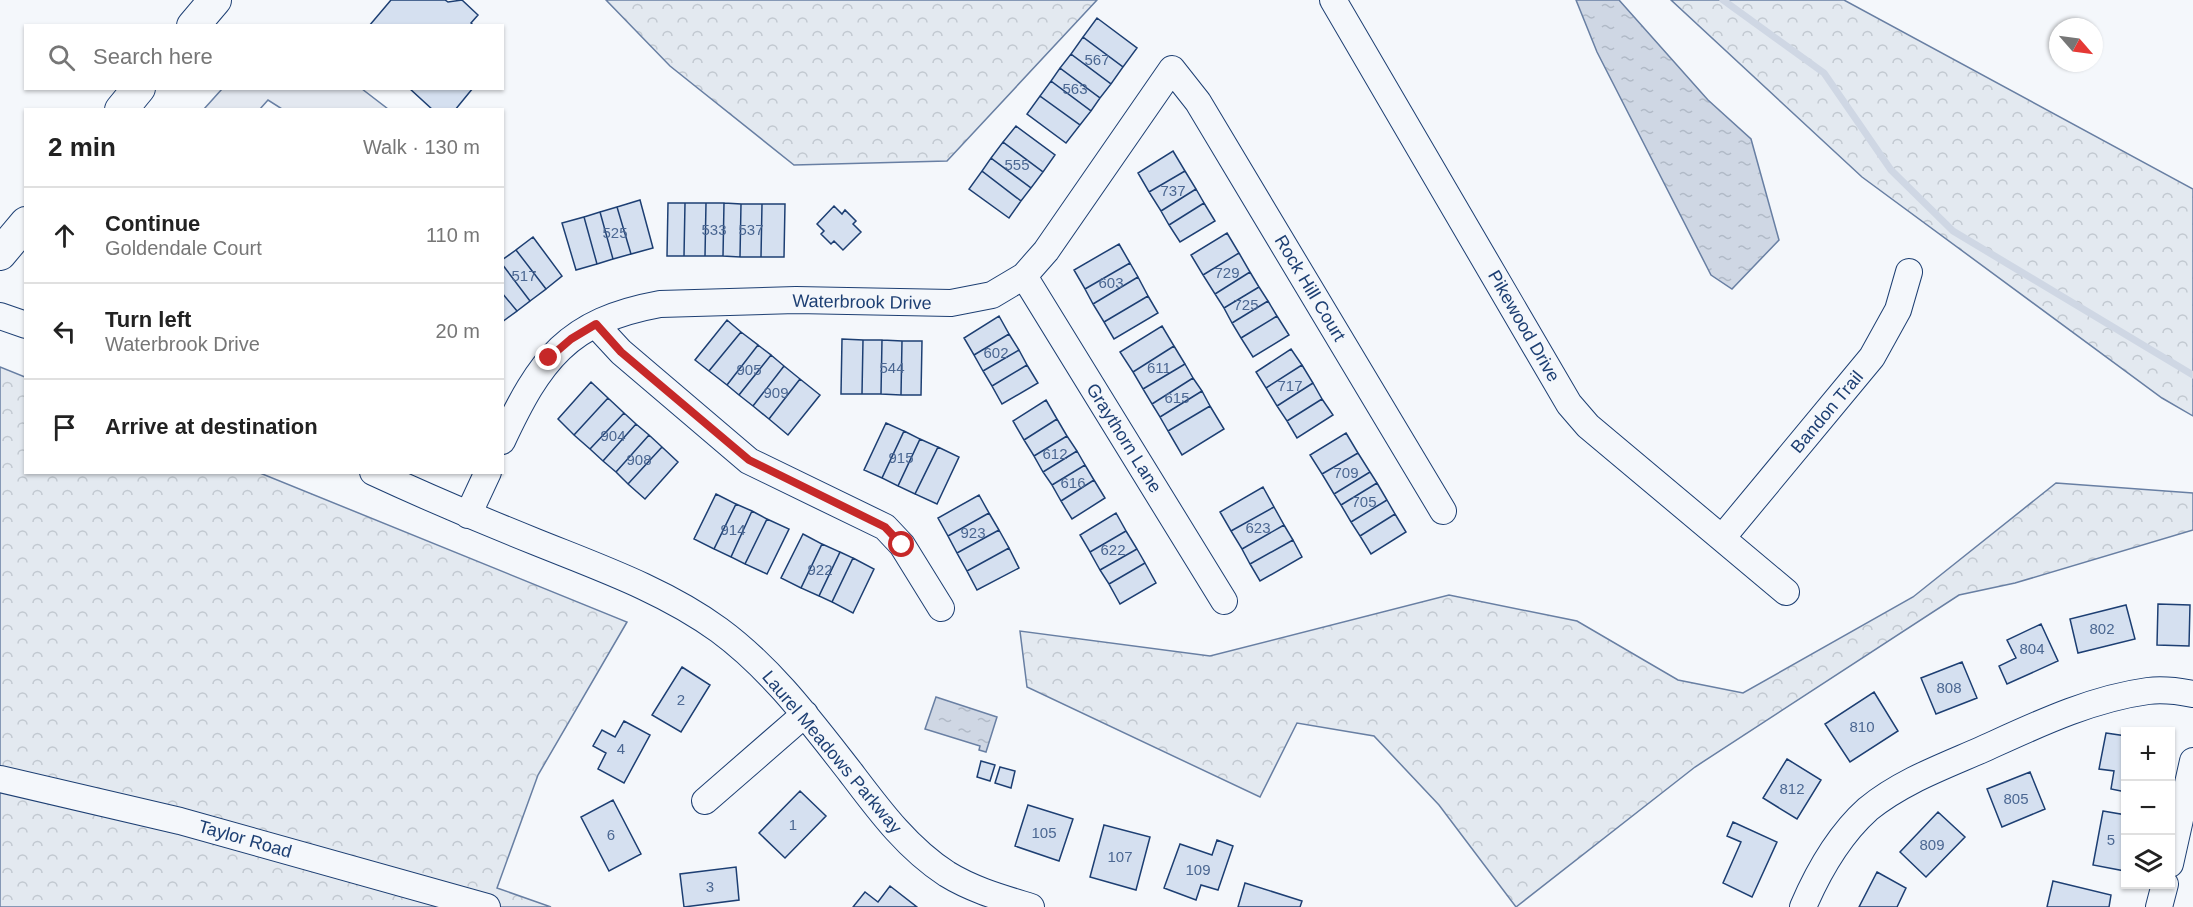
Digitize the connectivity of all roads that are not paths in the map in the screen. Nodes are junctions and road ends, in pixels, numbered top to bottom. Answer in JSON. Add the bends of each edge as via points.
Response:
{"nodes":[{"id":1,"x":215,"y":0,"type":"edge"},
{"id":2,"x":1333,"y":0,"type":"edge"},
{"id":3,"x":195,"y":24,"type":"edge"},
{"id":4,"x":1172,"y":69,"type":"joint"},
{"id":5,"x":137,"y":90,"type":"edge"},
{"id":6,"x":123,"y":108,"type":"edge"},
{"id":7,"x":24,"y":225,"type":"edge"},
{"id":8,"x":0,"y":254,"type":"edge"},
{"id":9,"x":1909,"y":272,"type":"dead end"},
{"id":10,"x":1024,"y":276,"type":"junction"},
{"id":11,"x":0,"y":315,"type":"edge"},
{"id":12,"x":24,"y":324,"type":"edge"},
{"id":13,"x":596,"y":324,"type":"junction"},
{"id":14,"x":504,"y":437,"type":"edge"},
{"id":15,"x":377,"y":474,"type":"edge"},
{"id":16,"x":487,"y":474,"type":"edge"},
{"id":17,"x":1443,"y":512,"type":"dead end"},
{"id":18,"x":468,"y":515,"type":"junction"},
{"id":19,"x":1722,"y":538,"type":"junction"},
{"id":20,"x":1786,"y":592,"type":"dead end"},
{"id":21,"x":1224,"y":601,"type":"dead end"},
{"id":22,"x":942,"y":608,"type":"dead end"},
{"id":23,"x":2193,"y":694,"type":"edge"},
{"id":24,"x":805,"y":714,"type":"junction"},
{"id":25,"x":2193,"y":761,"type":"edge"},
{"id":26,"x":0,"y":779,"type":"edge"},
{"id":27,"x":705,"y":801,"type":"dead end"},
{"id":28,"x":2175,"y":842,"type":"edge"},
{"id":29,"x":2164,"y":889,"type":"edge"},
{"id":30,"x":488,"y":907,"type":"edge"},
{"id":31,"x":1031,"y":907,"type":"edge"},
{"id":32,"x":1803,"y":907,"type":"edge"},
{"id":33,"x":2159,"y":907,"type":"edge"}],
"edges":[{"from":1,"to":3,"type":"main road"},
{"from":2,"to":19,"type":"street","name":"Pikewood Drive","via":[[1569,404],[1588,426]]},
{"from":4,"to":10,"type":"street","name":"Waterbrook Drive","via":[[1046,251]]},
{"from":4,"to":17,"type":"street","name":"Rock Hill Court","via":[[1204,111]]},
{"from":5,"to":6,"type":"main road"},
{"from":7,"to":8,"type":"main road"},
{"from":9,"to":19,"type":"street","name":"Bandon Trail","via":[[1898,310],[1872,357]]},
{"from":10,"to":13,"type":"street","name":"Waterbrook Drive","via":[[992,295],[970,301],[660,304]]},
{"from":10,"to":21,"type":"street","name":"Graythorn Lane"},
{"from":11,"to":12,"type":"street"},
{"from":13,"to":14,"type":"street","name":"Waterbrook Drive","via":[[549,358],[525,392]]},
{"from":13,"to":22,"type":"street","via":[[621,352],[749,460],[885,527],[902,545]]},
{"from":15,"to":18,"type":"street","name":"Laurel Meadows Parkway"},
{"from":16,"to":18,"type":"street"},
{"from":18,"to":24,"type":"street","name":"Laurel Meadows Parkway","via":[[608,571],[695,614],[743,650]]},
{"from":19,"to":20,"type":"street","name":"Pikewood Drive"},
{"from":23,"to":32,"type":"street","via":[[2149,691],[2104,700],[1914,779],[1868,810],[1846,832]]},
{"from":24,"to":27,"type":"street"},
{"from":24,"to":31,"type":"street","name":"Laurel Meadows Parkway","via":[[886,819],[924,856],[973,888]]},
{"from":25,"to":28,"type":"street"},
{"from":26,"to":30,"type":"street","name":"Taylor Road","via":[[180,821]]},
{"from":29,"to":33,"type":"street"}]}
